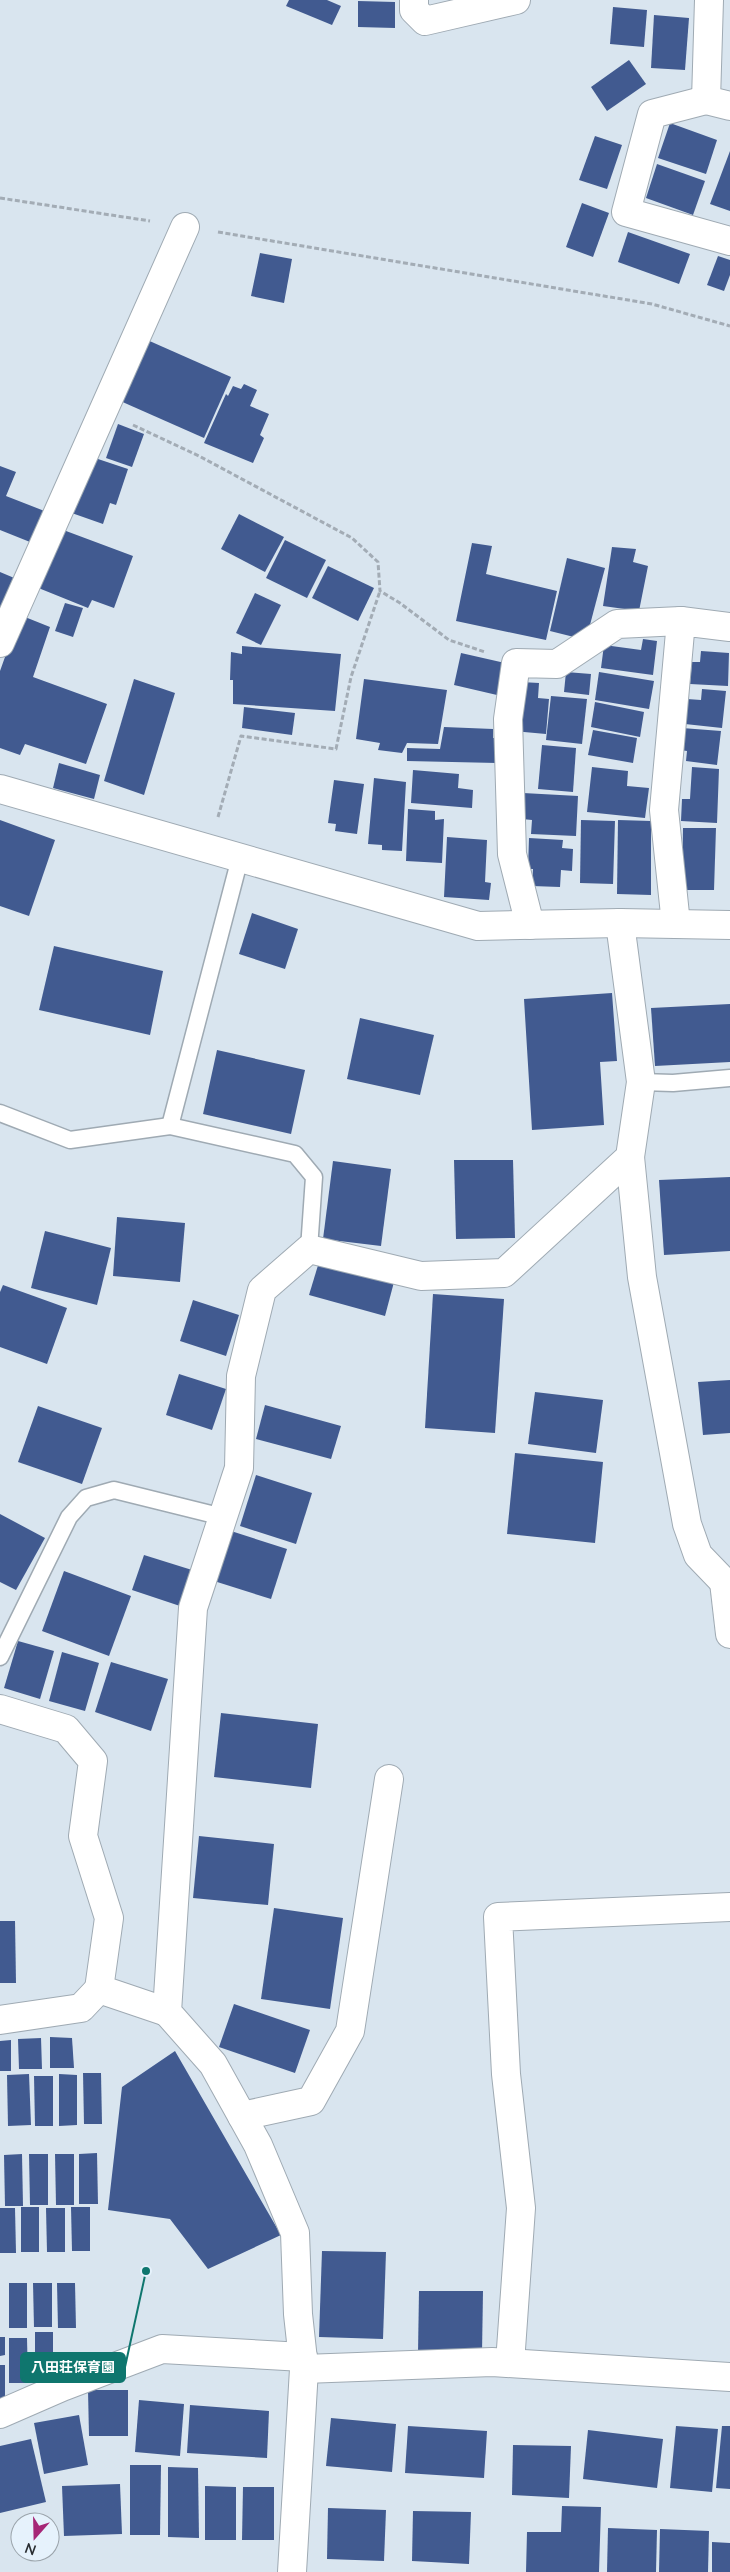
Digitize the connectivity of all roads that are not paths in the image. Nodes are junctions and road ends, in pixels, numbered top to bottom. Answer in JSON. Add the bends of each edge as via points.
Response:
{"nodes":[{"id":1,"x":414,"y":0,"type":"edge"},
{"id":2,"x":516,"y":0,"type":"edge"},
{"id":3,"x":709,"y":0,"type":"edge"},
{"id":4,"x":718,"y":103,"type":"edge"},
{"id":5,"x":185,"y":227,"type":"road end"},
{"id":6,"x":730,"y":241,"type":"edge"},
{"id":7,"x":681,"y":621,"type":"junction"},
{"id":8,"x":730,"y":627,"type":"edge"},
{"id":9,"x":0,"y":643,"type":"edge"},
{"id":10,"x":0,"y":790,"type":"edge"},
{"id":11,"x":240,"y":858,"type":"junction"},
{"id":12,"x":620,"y":923,"type":"junction"},
{"id":13,"x":676,"y":924,"type":"junction"},
{"id":14,"x":530,"y":925,"type":"junction"},
{"id":15,"x":730,"y":925,"type":"edge"},
{"id":16,"x":730,"y":1078,"type":"edge"},
{"id":17,"x":641,"y":1082,"type":"junction"},
{"id":18,"x":0,"y":1114,"type":"edge"},
{"id":19,"x":170,"y":1126,"type":"junction"},
{"id":20,"x":630,"y":1156,"type":"junction"},
{"id":21,"x":309,"y":1249,"type":"junction"},
{"id":22,"x":223,"y":1517,"type":"junction"},
{"id":23,"x":727,"y":1583,"type":"edge"},
{"id":24,"x":730,"y":1634,"type":"edge"},
{"id":25,"x":0,"y":1656,"type":"edge"},
{"id":26,"x":0,"y":1709,"type":"edge"},
{"id":27,"x":389,"y":1779,"type":"dead end"},
{"id":28,"x":730,"y":1907,"type":"edge"},
{"id":29,"x":99,"y":1989,"type":"junction"},
{"id":30,"x":168,"y":2012,"type":"junction"},
{"id":31,"x":0,"y":2020,"type":"edge"},
{"id":32,"x":242,"y":2116,"type":"junction"},
{"id":33,"x":303,"y":2363,"type":"junction"},
{"id":34,"x":510,"y":2363,"type":"junction"},
{"id":35,"x":730,"y":2377,"type":"edge"},
{"id":36,"x":0,"y":2414,"type":"edge"},
{"id":37,"x":292,"y":2572,"type":"edge"}],
"edges":[{"from":1,"to":2,"type":"street","via":[[414,10],[425,21]]},
{"from":3,"to":4,"type":"street"},
{"from":4,"to":6,"type":"street","via":[[652,114],[626,212]]},
{"from":5,"to":9,"type":"street"},
{"from":7,"to":8,"type":"street"},
{"from":7,"to":13,"type":"street","via":[[664,810]]},
{"from":7,"to":14,"type":"street","via":[[616,624],[557,664],[516,663],[508,719],[512,854]]},
{"from":10,"to":11,"type":"street"},
{"from":11,"to":14,"type":"street","via":[[478,926]]},
{"from":11,"to":19,"type":"lane"},
{"from":12,"to":13,"type":"street"},
{"from":12,"to":14,"type":"street"},
{"from":12,"to":17,"type":"street"},
{"from":13,"to":15,"type":"street"},
{"from":16,"to":17,"type":"lane"},
{"from":17,"to":20,"type":"street"},
{"from":18,"to":19,"type":"lane","via":[[70,1140]]},
{"from":19,"to":21,"type":"lane","via":[[295,1154],[314,1176]]},
{"from":20,"to":21,"type":"street","via":[[504,1273],[421,1276]]},
{"from":20,"to":23,"type":"street","via":[[642,1277],[687,1524],[698,1555]]},
{"from":21,"to":22,"type":"street","via":[[262,1290],[241,1376],[239,1468]]},
{"from":22,"to":25,"type":"lane","via":[[114,1490],[86,1498],[70,1517]]},
{"from":22,"to":30,"type":"street","via":[[193,1608]]},
{"from":23,"to":24,"type":"street"},
{"from":26,"to":29,"type":"street","via":[[66,1729],[93,1761],[83,1836],[109,1918]]},
{"from":27,"to":32,"type":"street","via":[[350,2031],[311,2101]]},
{"from":28,"to":34,"type":"street","via":[[498,1917],[506,2074],[521,2208]]},
{"from":29,"to":30,"type":"street"},
{"from":29,"to":31,"type":"street","via":[[82,2008]]},
{"from":30,"to":32,"type":"street","via":[[213,2064]]},
{"from":32,"to":33,"type":"street","via":[[258,2145],[295,2233]]},
{"from":33,"to":34,"type":"street"},
{"from":33,"to":36,"type":"street","via":[[162,2349]]},
{"from":33,"to":37,"type":"street"},
{"from":34,"to":35,"type":"street"}]}
